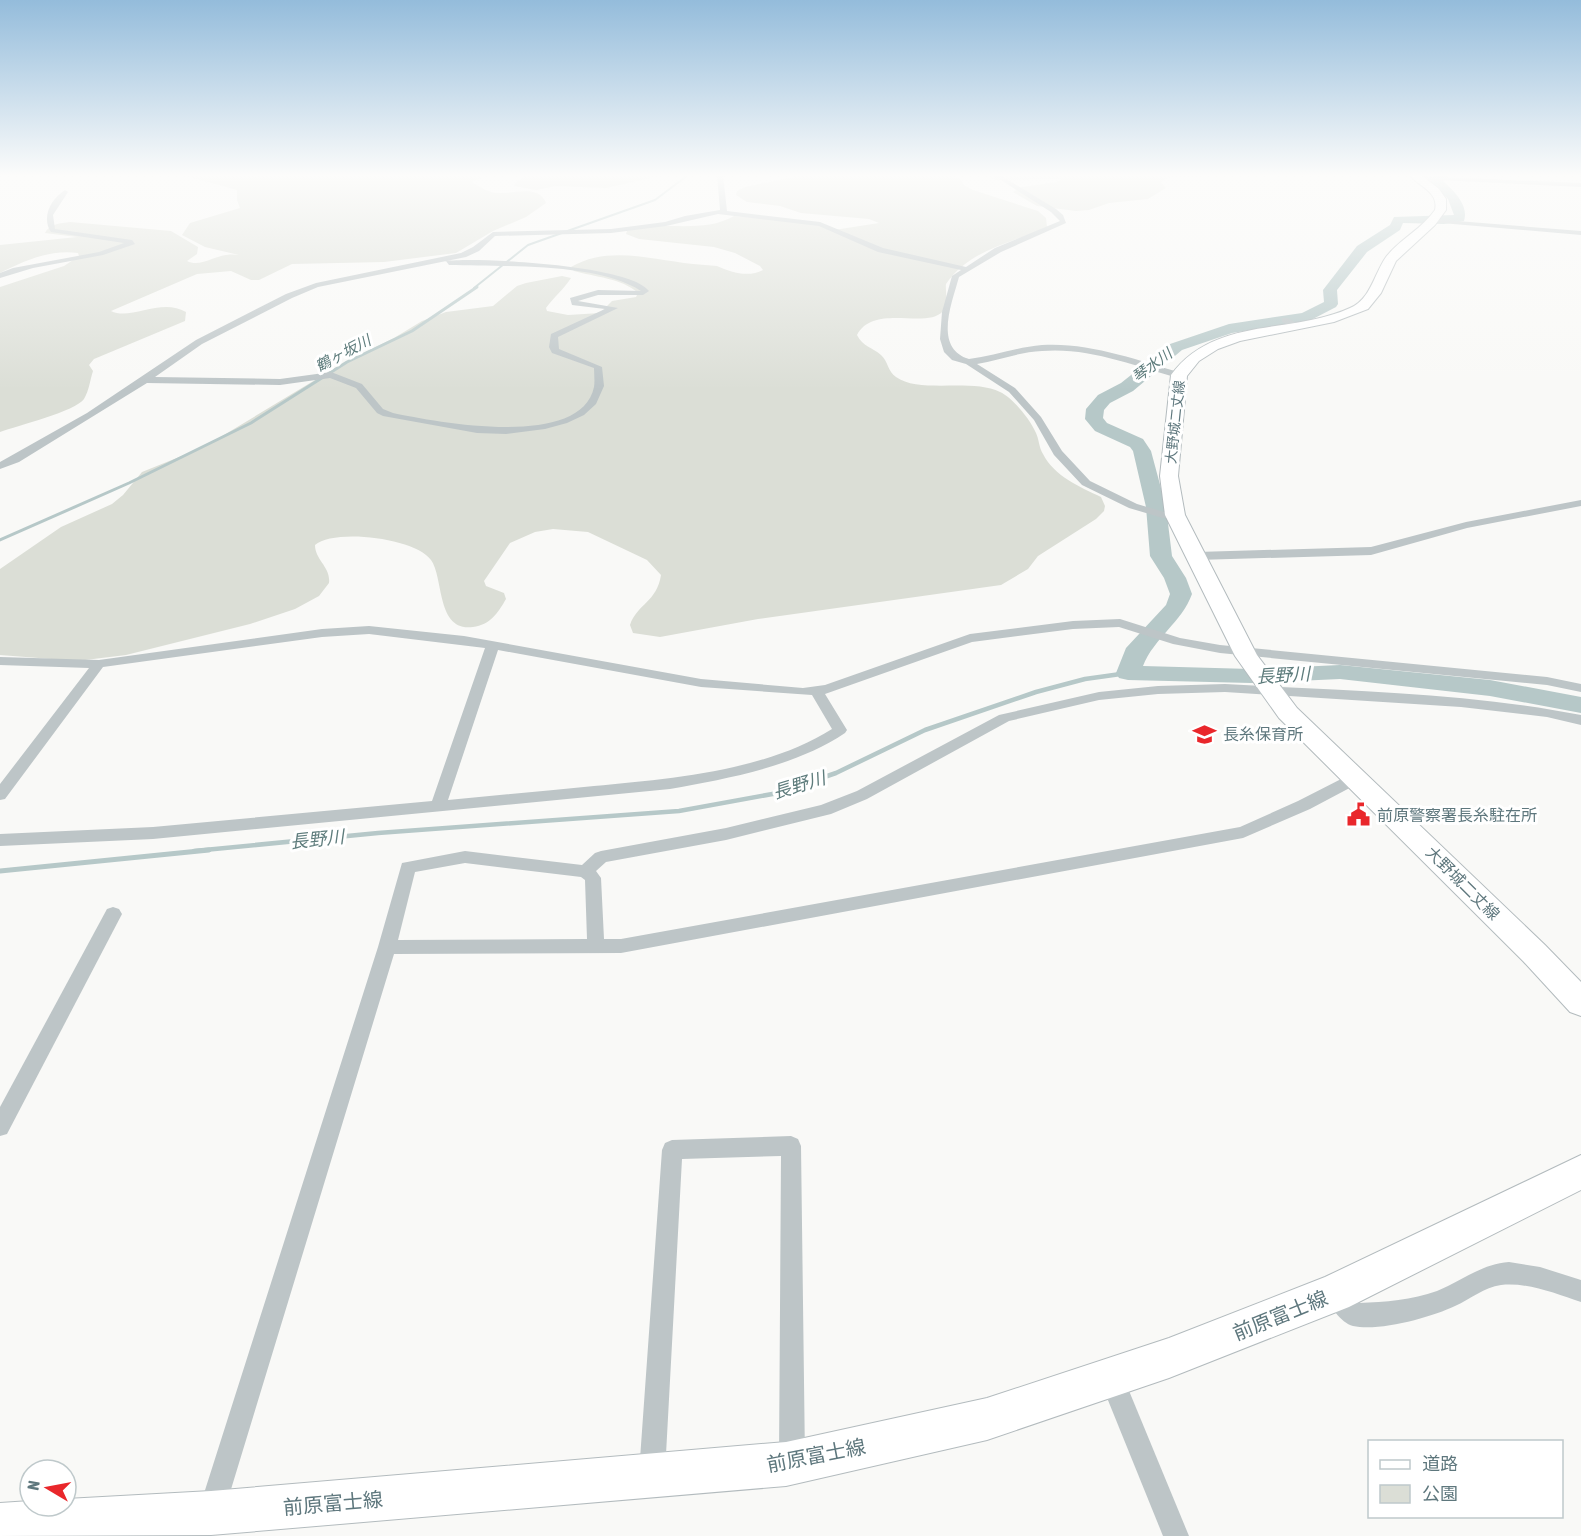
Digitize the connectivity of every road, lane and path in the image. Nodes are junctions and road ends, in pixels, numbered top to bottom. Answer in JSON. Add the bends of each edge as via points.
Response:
{"nodes":[{"id":1,"x":117,"y":247,"type":"edge"},
{"id":2,"x":476,"y":247,"type":"edge"},
{"id":3,"x":873,"y":247,"type":"edge"},
{"id":4,"x":1006,"y":247,"type":"edge"},
{"id":5,"x":1402,"y":247,"type":"edge"},
{"id":6,"x":431,"y":261,"type":"junction"},
{"id":7,"x":966,"y":269,"type":"junction"},
{"id":8,"x":0,"y":276,"type":"edge"},
{"id":9,"x":969,"y":362,"type":"junction"},
{"id":10,"x":1179,"y":375,"type":"junction"},
{"id":11,"x":145,"y":380,"type":"junction"},
{"id":12,"x":0,"y":466,"type":"edge"},
{"id":13,"x":1581,"y":502,"type":"edge"},
{"id":14,"x":1169,"y":515,"type":"junction"},
{"id":15,"x":1197,"y":556,"type":"junction"},
{"id":16,"x":493,"y":645,"type":"junction"},
{"id":17,"x":1245,"y":653,"type":"junction"},
{"id":18,"x":0,"y":661,"type":"edge"},
{"id":19,"x":99,"y":664,"type":"junction"},
{"id":20,"x":1581,"y":688,"type":"edge"},
{"id":21,"x":1269,"y":689,"type":"junction"},
{"id":22,"x":816,"y":691,"type":"junction"},
{"id":23,"x":1581,"y":720,"type":"edge"},
{"id":24,"x":1354,"y":779,"type":"junction"},
{"id":25,"x":0,"y":795,"type":"edge"},
{"id":26,"x":438,"y":806,"type":"junction"},
{"id":27,"x":0,"y":840,"type":"edge"},
{"id":28,"x":585,"y":871,"type":"junction"},
{"id":29,"x":113,"y":914,"type":"dead end"},
{"id":30,"x":596,"y":946,"type":"junction"},
{"id":31,"x":387,"y":947,"type":"junction"},
{"id":32,"x":1581,"y":1003,"type":"edge"},
{"id":33,"x":0,"y":1127,"type":"edge"},
{"id":34,"x":1581,"y":1172,"type":"edge"},
{"id":35,"x":1581,"y":1291,"type":"edge"},
{"id":36,"x":1335,"y":1293,"type":"junction"},
{"id":37,"x":1111,"y":1378,"type":"junction"},
{"id":38,"x":792,"y":1462,"type":"junction"},
{"id":39,"x":652,"y":1476,"type":"junction"},
{"id":40,"x":211,"y":1513,"type":"junction"},
{"id":41,"x":0,"y":1525,"type":"edge"},
{"id":42,"x":1176,"y":1536,"type":"edge"}],
"edges":[{"from":1,"to":8,"type":"street","via":[[29,265]]},
{"from":2,"to":6,"type":"street","via":[[468,253]]},
{"from":3,"to":7,"type":"street"},
{"from":4,"to":7,"type":"street"},
{"from":5,"to":10,"type":"main road","name":"大野城二丈線","via":[[1390,258],[1362,308],[1336,318],[1290,323],[1216,344],[1192,358]]},
{"from":6,"to":11,"type":"street","via":[[305,289],[199,342]]},
{"from":6,"to":11,"type":"street","via":[[589,271],[636,284],[645,291],[585,293],[573,300],[575,303],[614,308],[554,336],[555,351],[598,367],[596,398],[588,410],[528,428],[490,431],[386,414],[359,386],[331,375],[280,382]]},
{"from":7,"to":9,"type":"street","via":[[957,276],[953,288],[944,321],[944,339],[956,358]]},
{"from":9,"to":10,"type":"street","via":[[1053,348],[1092,353]]},
{"from":9,"to":14,"type":"street","via":[[1012,390],[1038,419],[1058,453],[1086,483]]},
{"from":10,"to":14,"type":"main road","name":"大野城二丈線"},
{"from":11,"to":12,"type":"street"},
{"from":13,"to":15,"type":"street","via":[[1466,525],[1371,551]]},
{"from":14,"to":15,"type":"main road","name":"大野城二丈線"},
{"from":15,"to":17,"type":"main road","name":"大野城二丈線"},
{"from":16,"to":19,"type":"street","via":[[352,630]]},
{"from":16,"to":22,"type":"street","via":[[701,683]]},
{"from":16,"to":26,"type":"street"},
{"from":17,"to":20,"type":"street","via":[[1547,681]]},
{"from":17,"to":21,"type":"main road","name":"大野城二丈線"},
{"from":17,"to":22,"type":"street","via":[[1199,646],[1120,622],[1103,622],[970,638]]},
{"from":18,"to":19,"type":"street"},
{"from":19,"to":25,"type":"street"},
{"from":21,"to":23,"type":"street","via":[[1461,703]]},
{"from":21,"to":24,"type":"main road","name":"大野城二丈線"},
{"from":21,"to":28,"type":"street","via":[[1133,692],[1004,718],[861,795],[825,810],[726,834],[601,857]]},
{"from":22,"to":26,"type":"street","via":[[840,730],[794,753],[732,772],[670,784]]},
{"from":24,"to":30,"type":"street","via":[[1243,832],[621,946]]},
{"from":24,"to":32,"type":"main road","name":"大野城二丈線"},
{"from":26,"to":27,"type":"street","via":[[153,833]]},
{"from":28,"to":30,"type":"street","via":[[593,878]]},
{"from":28,"to":31,"type":"street","via":[[465,857],[408,867]]},
{"from":29,"to":33,"type":"street"},
{"from":30,"to":31,"type":"street"},
{"from":31,"to":40,"type":"street"},
{"from":34,"to":36,"type":"main road","name":"前原富士線"},
{"from":35,"to":36,"type":"street","via":[[1551,1281],[1501,1274],[1482,1279],[1444,1300],[1389,1313],[1354,1316]]},
{"from":36,"to":37,"type":"main road","name":"前原富士線"},
{"from":37,"to":38,"type":"main road","name":"前原富士線","via":[[987,1419]]},
{"from":37,"to":42,"type":"street"},
{"from":38,"to":39,"type":"main road","name":"前原富士線"},
{"from":38,"to":39,"type":"street","via":[[792,1146],[672,1150]]},
{"from":39,"to":40,"type":"main road","name":"前原富士線"},
{"from":40,"to":41,"type":"main road","name":"前原富士線"}]}
